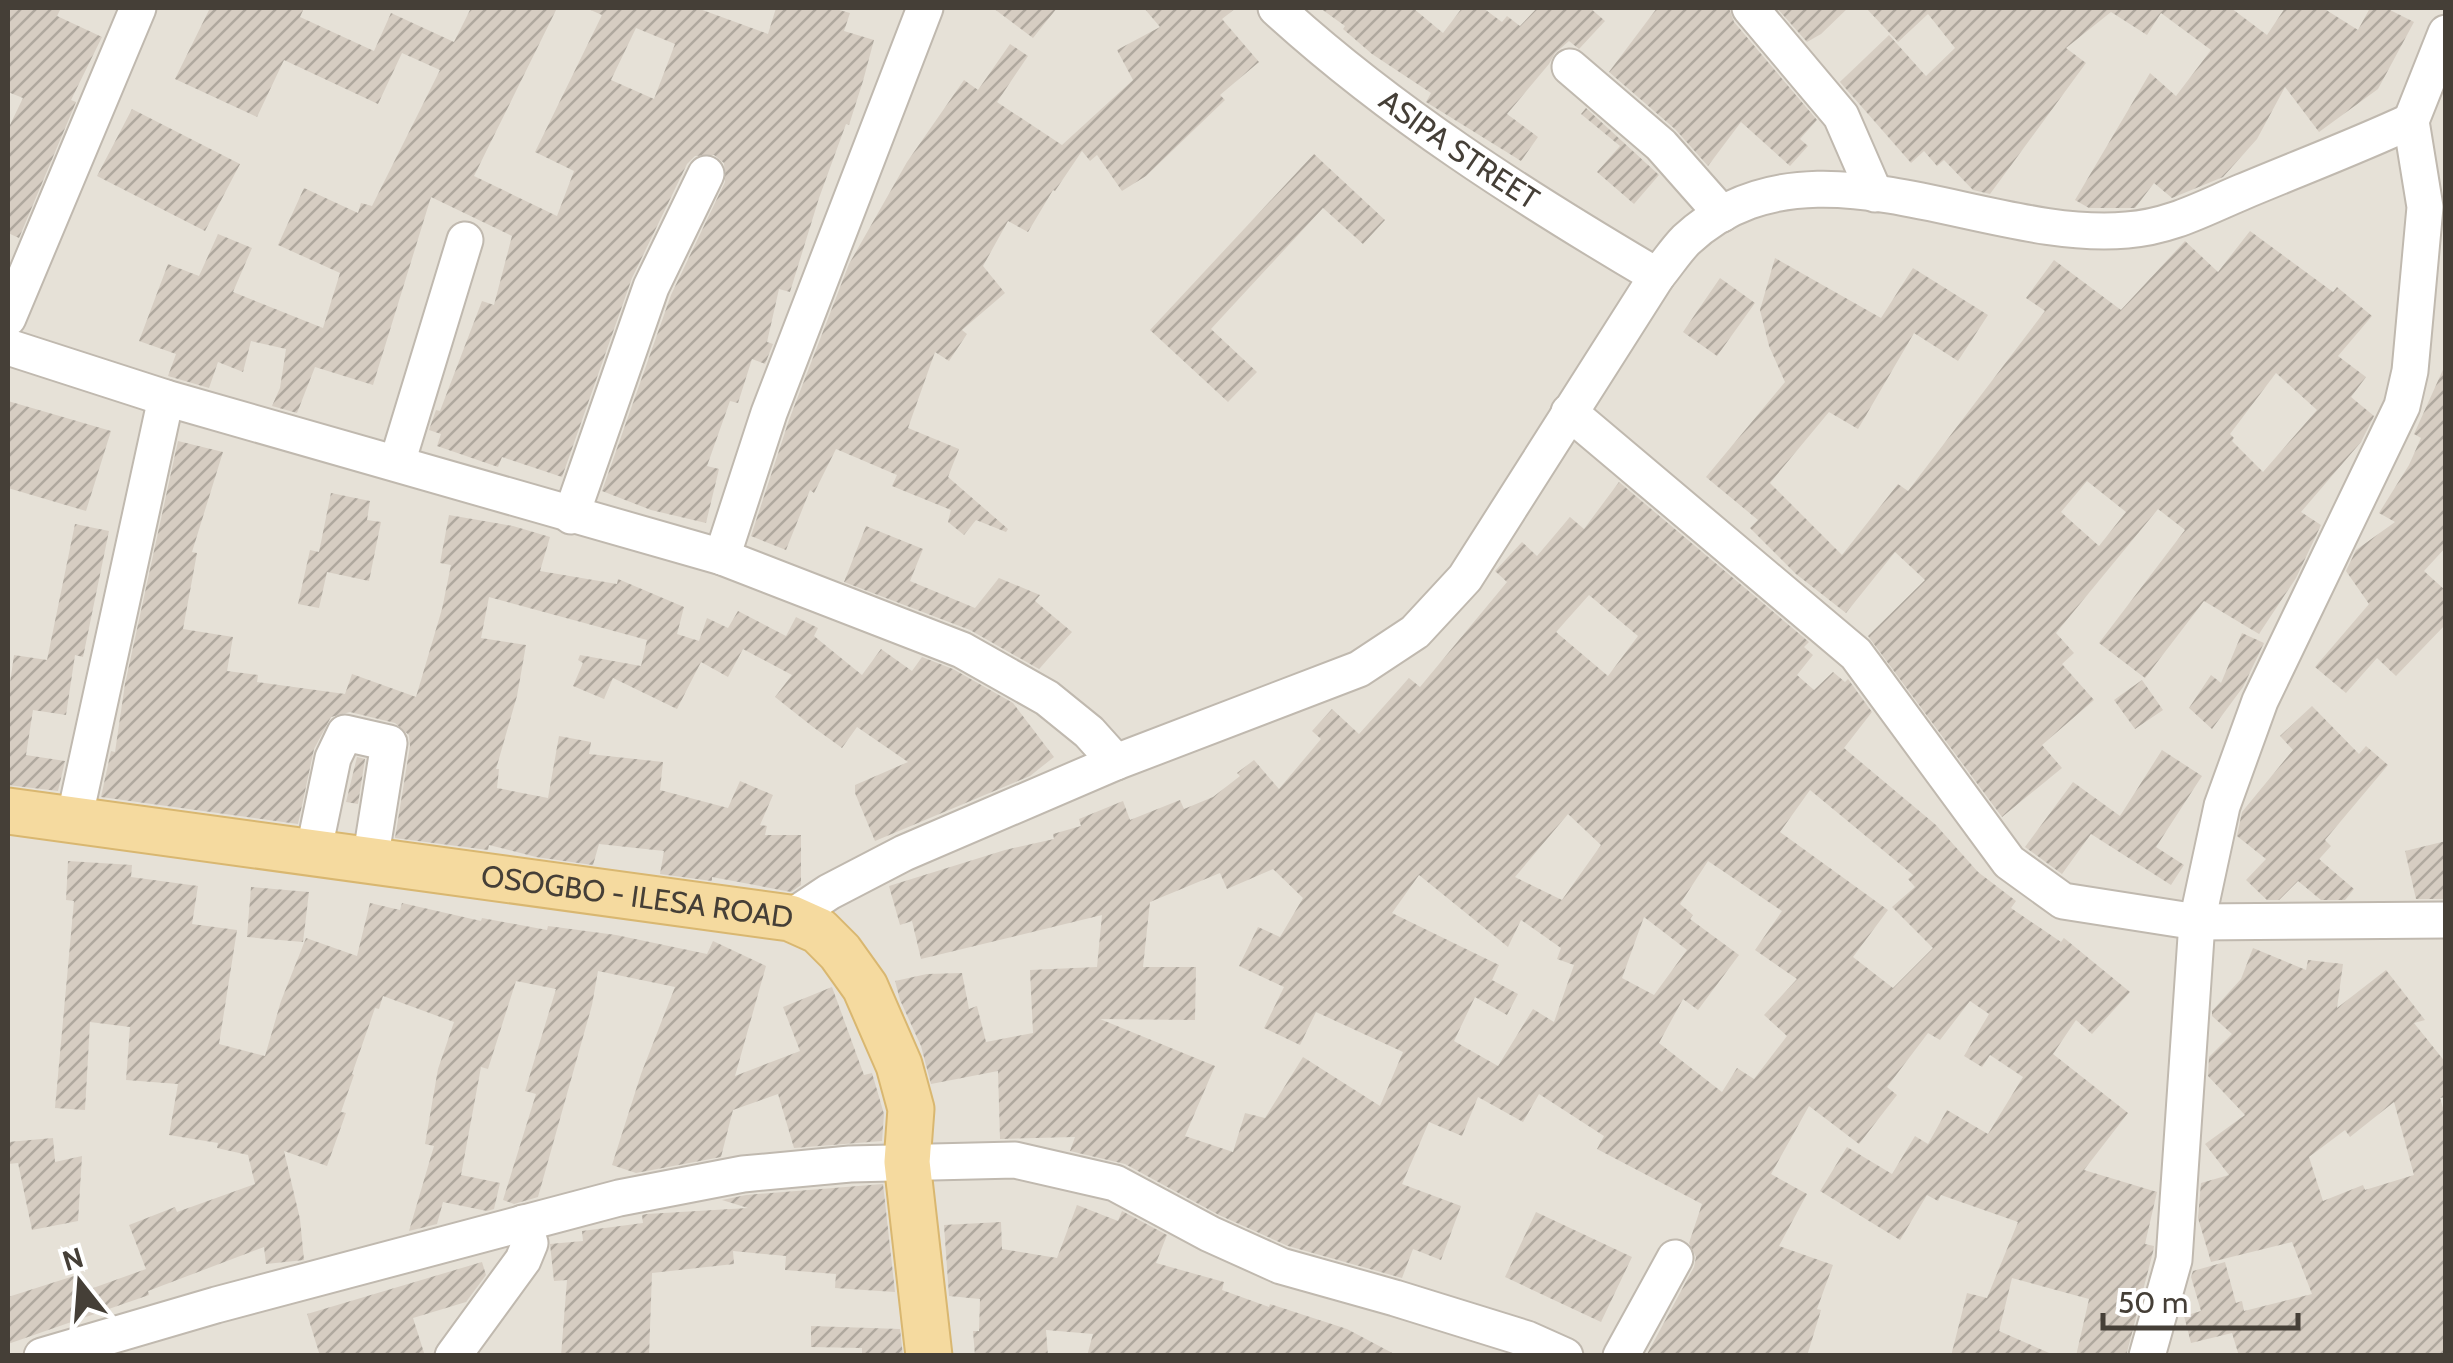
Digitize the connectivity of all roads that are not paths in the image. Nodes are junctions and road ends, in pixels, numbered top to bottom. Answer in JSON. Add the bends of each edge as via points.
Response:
{"nodes":[{"id":1,"x":138,"y":8,"type":"edge"},
{"id":2,"x":925,"y":8,"type":"edge"},
{"id":3,"x":1276,"y":8,"type":"edge"},
{"id":4,"x":1750,"y":8,"type":"edge"},
{"id":5,"x":2446,"y":33,"type":"edge"},
{"id":6,"x":1570,"y":67,"type":"dead end"},
{"id":7,"x":2411,"y":121,"type":"junction"},
{"id":8,"x":706,"y":174,"type":"dead end"},
{"id":9,"x":1875,"y":194,"type":"junction"},
{"id":10,"x":2435,"y":208,"type":"edge"},
{"id":11,"x":1722,"y":214,"type":"junction"},
{"id":12,"x":465,"y":240,"type":"dead end"},
{"id":13,"x":1658,"y":276,"type":"junction"},
{"id":14,"x":8,"y":318,"type":"edge"},
{"id":15,"x":8,"y":347,"type":"edge"},
{"id":16,"x":166,"y":398,"type":"junction"},
{"id":17,"x":1570,"y":412,"type":"junction"},
{"id":18,"x":397,"y":462,"type":"junction"},
{"id":19,"x":571,"y":516,"type":"junction"},
{"id":20,"x":722,"y":557,"type":"junction"},
{"id":21,"x":1116,"y":762,"type":"junction"},
{"id":22,"x":8,"y":812,"type":"edge"},
{"id":23,"x":74,"y":820,"type":"junction"},
{"id":24,"x":313,"y":854,"type":"junction"},
{"id":25,"x":370,"y":861,"type":"junction"},
{"id":26,"x":790,"y":918,"type":"junction"},
{"id":27,"x":2446,"y":920,"type":"edge"},
{"id":28,"x":2198,"y":922,"type":"junction"},
{"id":29,"x":907,"y":1162,"type":"junction"},
{"id":30,"x":522,"y":1223,"type":"junction"},
{"id":31,"x":1674,"y":1258,"type":"dead end"},
{"id":32,"x":42,"y":1356,"type":"edge"},
{"id":33,"x":453,"y":1356,"type":"edge"},
{"id":34,"x":929,"y":1356,"type":"edge"},
{"id":35,"x":1564,"y":1356,"type":"edge"},
{"id":36,"x":1621,"y":1356,"type":"edge"},
{"id":37,"x":2147,"y":1356,"type":"edge"}],
"edges":[{"from":1,"to":14,"type":"street"},
{"from":2,"to":20,"type":"street","via":[[769,413]]},
{"from":3,"to":13,"type":"street","name":"ASIPA STREET","via":[[1440,140]]},
{"from":4,"to":9,"type":"street","via":[[1841,116]]},
{"from":5,"to":7,"type":"street"},
{"from":6,"to":11,"type":"street","via":[[1661,144]]},
{"from":7,"to":9,"type":"street","via":[[2180,220],[2128,230],[2073,230]]},
{"from":7,"to":10,"type":"street"},
{"from":8,"to":19,"type":"street","via":[[651,287]]},
{"from":9,"to":11,"type":"street","via":[[1824,188],[1764,195]]},
{"from":10,"to":28,"type":"street","via":[[2402,406],[2260,701],[2222,806]]},
{"from":11,"to":13,"type":"street","via":[[1686,241]]},
{"from":12,"to":18,"type":"street"},
{"from":13,"to":17,"type":"street"},
{"from":15,"to":16,"type":"street"},
{"from":16,"to":18,"type":"street"},
{"from":16,"to":23,"type":"street"},
{"from":17,"to":21,"type":"street","via":[[1465,578],[1414,632],[1359,669]]},
{"from":17,"to":28,"type":"street","via":[[1856,654],[2010,862],[2062,900]]},
{"from":18,"to":19,"type":"street"},
{"from":19,"to":20,"type":"street"},
{"from":20,"to":21,"type":"street","via":[[962,650],[1047,698]]},
{"from":21,"to":26,"type":"street","via":[[904,853]]},
{"from":22,"to":23,"type":"main road","name":"OSOGBO - ILESA ROAD"},
{"from":23,"to":24,"type":"main road","name":"OSOGBO - ILESA ROAD"},
{"from":24,"to":25,"type":"main road","name":"OSOGBO - ILESA ROAD"},
{"from":24,"to":25,"type":"street","via":[[333,758],[345,733],[389,742]]},
{"from":25,"to":26,"type":"main road","name":"OSOGBO - ILESA ROAD"},
{"from":26,"to":29,"type":"main road","name":"OSOGBO - ILESA ROAD","via":[[819,930],[865,987],[911,1108]]},
{"from":27,"to":28,"type":"street"},
{"from":28,"to":37,"type":"street","via":[[2174,1260]]},
{"from":29,"to":30,"type":"street","via":[[743,1174]]},
{"from":29,"to":34,"type":"main road","name":"OSOGBO - ILESA ROAD"},
{"from":29,"to":35,"type":"street","via":[[1016,1160],[1115,1182],[1281,1266]]},
{"from":30,"to":32,"type":"street"},
{"from":30,"to":33,"type":"street","via":[[530,1243],[523,1260]]},
{"from":31,"to":36,"type":"street"}]}
